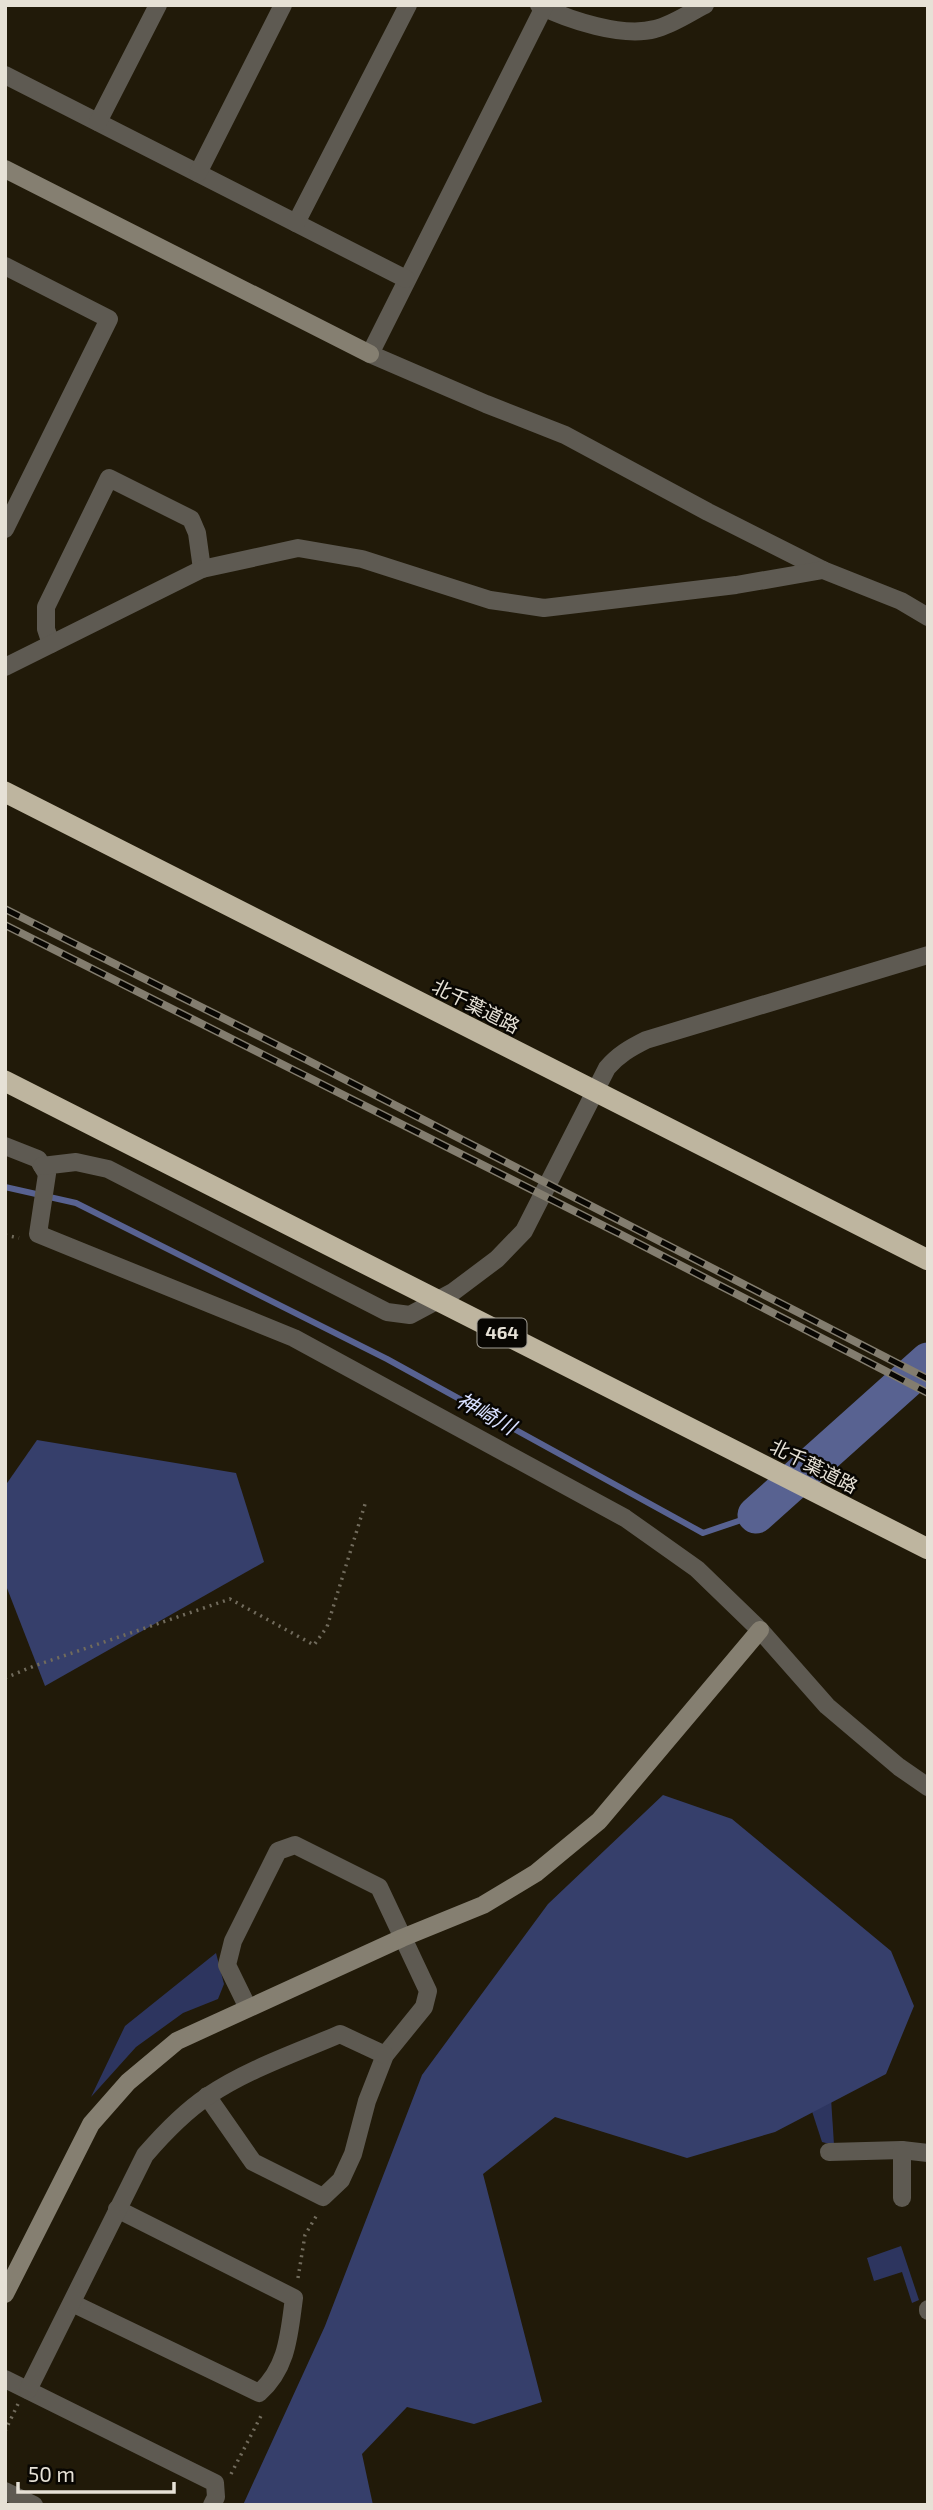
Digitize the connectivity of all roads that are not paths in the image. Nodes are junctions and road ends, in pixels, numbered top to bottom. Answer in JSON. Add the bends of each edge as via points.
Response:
{"nodes":[{"id":1,"x":158,"y":5,"type":"edge"},
{"id":2,"x":283,"y":5,"type":"edge"},
{"id":3,"x":408,"y":5,"type":"edge"},
{"id":4,"x":705,"y":5,"type":"edge"},
{"id":5,"x":543,"y":6,"type":"edge"},
{"id":6,"x":5,"y":75,"type":"edge"},
{"id":7,"x":98,"y":122,"type":"junction"},
{"id":8,"x":5,"y":169,"type":"edge"},
{"id":9,"x":198,"y":173,"type":"junction"},
{"id":10,"x":296,"y":223,"type":"junction"},
{"id":11,"x":5,"y":266,"type":"edge"},
{"id":12,"x":406,"y":279,"type":"junction"},
{"id":13,"x":370,"y":354,"type":"junction"},
{"id":14,"x":5,"y":529,"type":"edge"},
{"id":15,"x":202,"y":569,"type":"junction"},
{"id":16,"x":823,"y":570,"type":"junction"},
{"id":17,"x":928,"y":617,"type":"edge"},
{"id":18,"x":51,"y":644,"type":"junction"},
{"id":19,"x":5,"y":667,"type":"edge"},
{"id":20,"x":5,"y":792,"type":"edge"},
{"id":21,"x":928,"y":955,"type":"edge"},
{"id":22,"x":5,"y":1081,"type":"edge"},
{"id":23,"x":5,"y":1146,"type":"edge"},
{"id":24,"x":44,"y":1174,"type":"junction"},
{"id":25,"x":928,"y":1260,"type":"edge"},
{"id":26,"x":928,"y":1549,"type":"edge"},
{"id":27,"x":760,"y":1630,"type":"junction"},
{"id":28,"x":928,"y":1787,"type":"edge"},
{"id":29,"x":402,"y":1938,"type":"junction"},
{"id":30,"x":248,"y":2008,"type":"junction"},
{"id":31,"x":385,"y":2055,"type":"junction"},
{"id":32,"x":207,"y":2096,"type":"junction"},
{"id":33,"x":902,"y":2150,"type":"junction"},
{"id":34,"x":829,"y":2152,"type":"dead end"},
{"id":35,"x":928,"y":2153,"type":"edge"},
{"id":36,"x":902,"y":2198,"type":"dead end"},
{"id":37,"x":117,"y":2209,"type":"junction"},
{"id":38,"x":5,"y":2294,"type":"edge"},
{"id":39,"x":72,"y":2303,"type":"junction"},
{"id":40,"x":5,"y":2379,"type":"edge"},
{"id":41,"x":28,"y":2390,"type":"junction"},
{"id":42,"x":5,"y":2491,"type":"edge"},
{"id":43,"x":34,"y":2505,"type":"edge"},
{"id":44,"x":212,"y":2505,"type":"edge"}],
"edges":[{"from":1,"to":7,"type":"street"},
{"from":2,"to":9,"type":"street"},
{"from":3,"to":10,"type":"street"},
{"from":4,"to":5,"type":"street","via":[[656,29],[622,32]]},
{"from":5,"to":12,"type":"street"},
{"from":6,"to":7,"type":"street"},
{"from":7,"to":9,"type":"street"},
{"from":8,"to":13,"type":"street"},
{"from":9,"to":10,"type":"street"},
{"from":10,"to":12,"type":"street"},
{"from":11,"to":14,"type":"street","via":[[109,319]]},
{"from":12,"to":13,"type":"street"},
{"from":13,"to":16,"type":"street","via":[[565,435]]},
{"from":15,"to":16,"type":"street","via":[[298,548],[362,559],[490,600],[544,608]]},
{"from":15,"to":18,"type":"street"},
{"from":15,"to":18,"type":"street","via":[[191,519],[109,478],[46,607]]},
{"from":16,"to":17,"type":"street","via":[[901,601]]},
{"from":18,"to":19,"type":"street"},
{"from":20,"to":25,"type":"highway","name":"北千葉道路"},
{"from":21,"to":24,"type":"street","via":[[627,1049],[607,1069],[512,1246],[453,1292],[410,1315],[387,1312],[108,1169],[76,1162]]},
{"from":22,"to":26,"type":"highway","name":"北千葉道路","number":"464"},
{"from":23,"to":24,"type":"street","via":[[38,1159]]},
{"from":24,"to":27,"type":"street","via":[[38,1234],[294,1338],[625,1518],[697,1569]]},
{"from":27,"to":28,"type":"street","via":[[827,1706]]},
{"from":27,"to":29,"type":"street","via":[[599,1821],[536,1873],[483,1905]]},
{"from":29,"to":30,"type":"street"},
{"from":29,"to":30,"type":"street","via":[[379,1887],[295,1844],[278,1851],[233,1941],[227,1965]]},
{"from":29,"to":31,"type":"street","via":[[428,1991],[424,2007]]},
{"from":30,"to":38,"type":"street","via":[[177,2042],[128,2082],[91,2124]]},
{"from":31,"to":32,"type":"street","via":[[340,2034]]},
{"from":31,"to":32,"type":"street","via":[[353,2154],[341,2180],[323,2197],[253,2162]]},
{"from":32,"to":37,"type":"street","via":[[172,2124],[145,2155]]},
{"from":33,"to":34,"type":"street"},
{"from":33,"to":35,"type":"street"},
{"from":33,"to":36,"type":"street"},
{"from":37,"to":39,"type":"street"},
{"from":37,"to":39,"type":"street","via":[[294,2298],[288,2343],[272,2381],[259,2393]]},
{"from":39,"to":41,"type":"street"},
{"from":40,"to":41,"type":"street"},
{"from":41,"to":44,"type":"street","via":[[215,2483]]},
{"from":42,"to":43,"type":"street"}]}
